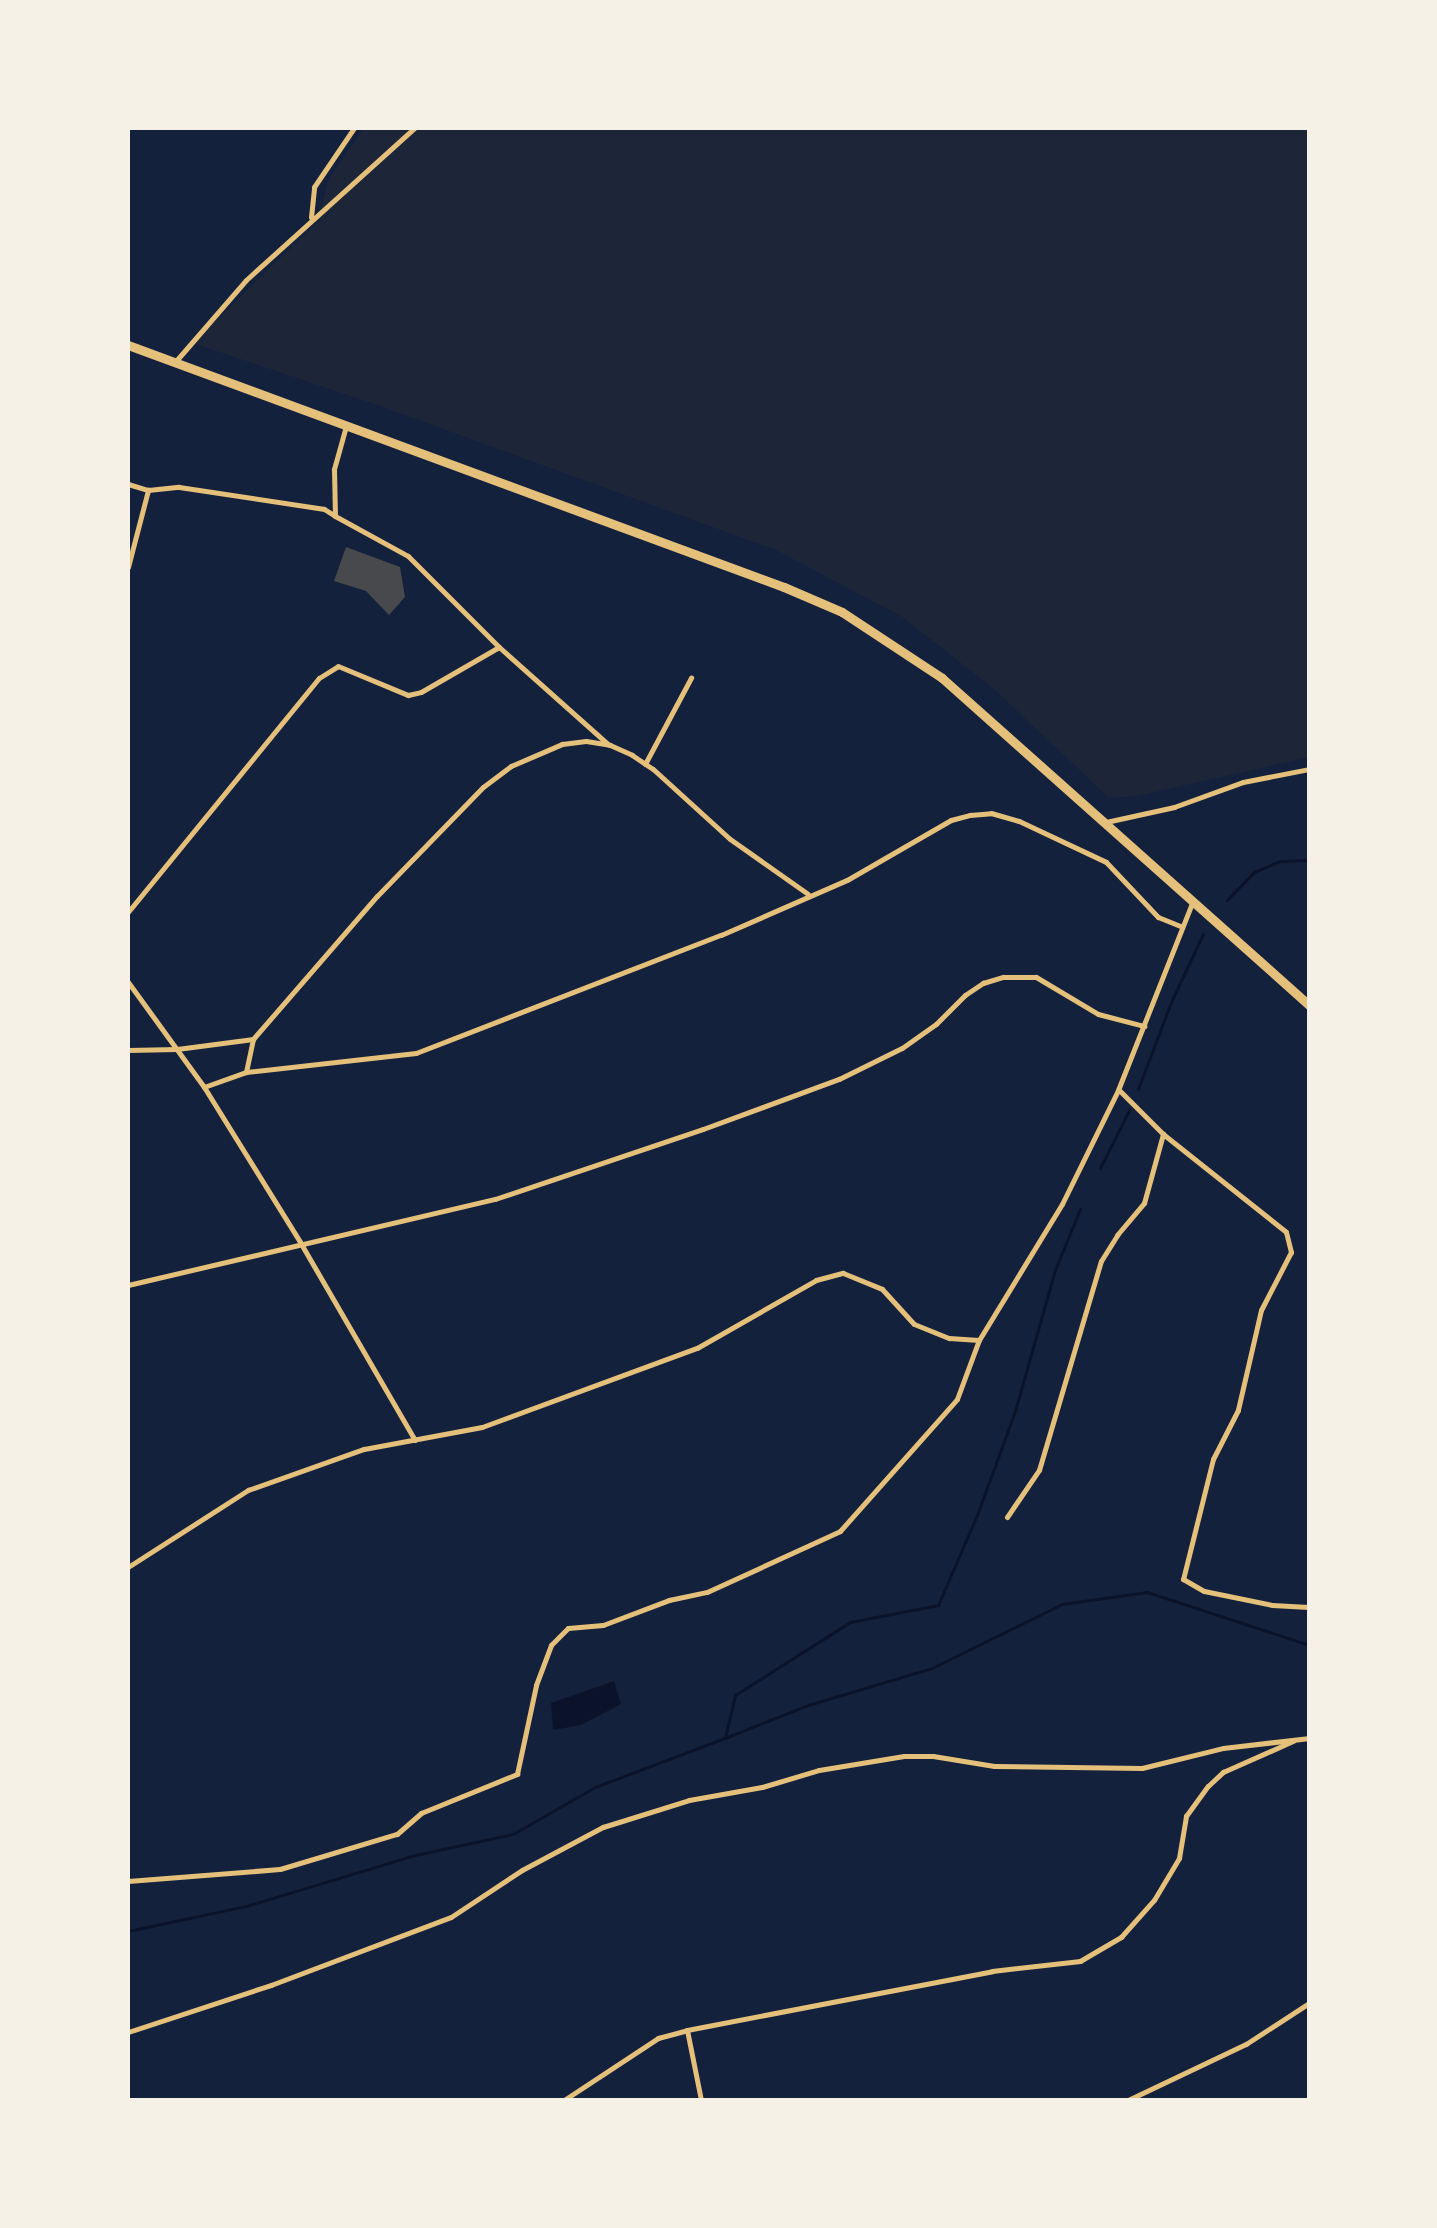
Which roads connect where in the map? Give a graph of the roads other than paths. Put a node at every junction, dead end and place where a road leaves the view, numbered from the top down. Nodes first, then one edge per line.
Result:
1 (354, 128) edge
2 (414, 128) edge
3 (311, 218) junction
4 (128, 345) edge
5 (175, 363) junction
6 (346, 426) junction
7 (128, 484) edge
8 (148, 490) junction
9 (335, 516) junction
10 (128, 567) edge
11 (499, 647) junction
12 (691, 678) dead end
13 (610, 745) junction
14 (645, 764) junction
15 (1309, 769) edge
16 (1105, 822) junction
17 (808, 895) junction
18 (1192, 903) junction
19 (128, 912) edge
20 (1180, 926) junction
21 (128, 982) edge
22 (1309, 1005) edge
23 (1144, 1026) junction
24 (253, 1039) junction
25 (177, 1049) junction
26 (128, 1050) edge
27 (246, 1072) junction
28 (204, 1087) junction
29 (1118, 1090) junction
30 (1163, 1134) junction
31 (300, 1242) junction
32 (128, 1285) edge
33 (979, 1340) junction
34 (415, 1440) junction
35 (1007, 1517) dead end
36 (128, 1567) edge
37 (1309, 1607) edge
38 (1309, 1738) edge
39 (1298, 1739) junction
40 (128, 1881) edge
41 (1309, 2003) edge
42 (687, 2030) junction
43 (128, 2032) edge
44 (564, 2100) edge
45 (701, 2100) edge
46 (1128, 2100) edge

1 - 3 street
2 - 3 street
3 - 5 street
4 - 5 highway
5 - 6 highway
6 - 9 street
6 - 16 highway
7 - 8 street
8 - 9 street
8 - 10 street
9 - 11 street
11 - 13 street
11 - 19 street
12 - 14 street
13 - 14 street
13 - 24 street
14 - 17 street
15 - 16 street
16 - 18 highway
17 - 20 street
17 - 27 street
18 - 20 street
18 - 22 highway
20 - 23 street
21 - 25 street
23 - 29 street
23 - 31 street
24 - 25 street
24 - 27 street
25 - 26 street
25 - 28 street
27 - 28 street
28 - 31 street
29 - 30 street
29 - 33 street
30 - 35 street
30 - 37 street
31 - 32 street
31 - 34 street
33 - 34 street
33 - 40 street
34 - 36 street
38 - 39 street
39 - 42 street
39 - 43 street
41 - 46 street
42 - 44 street
42 - 45 street

